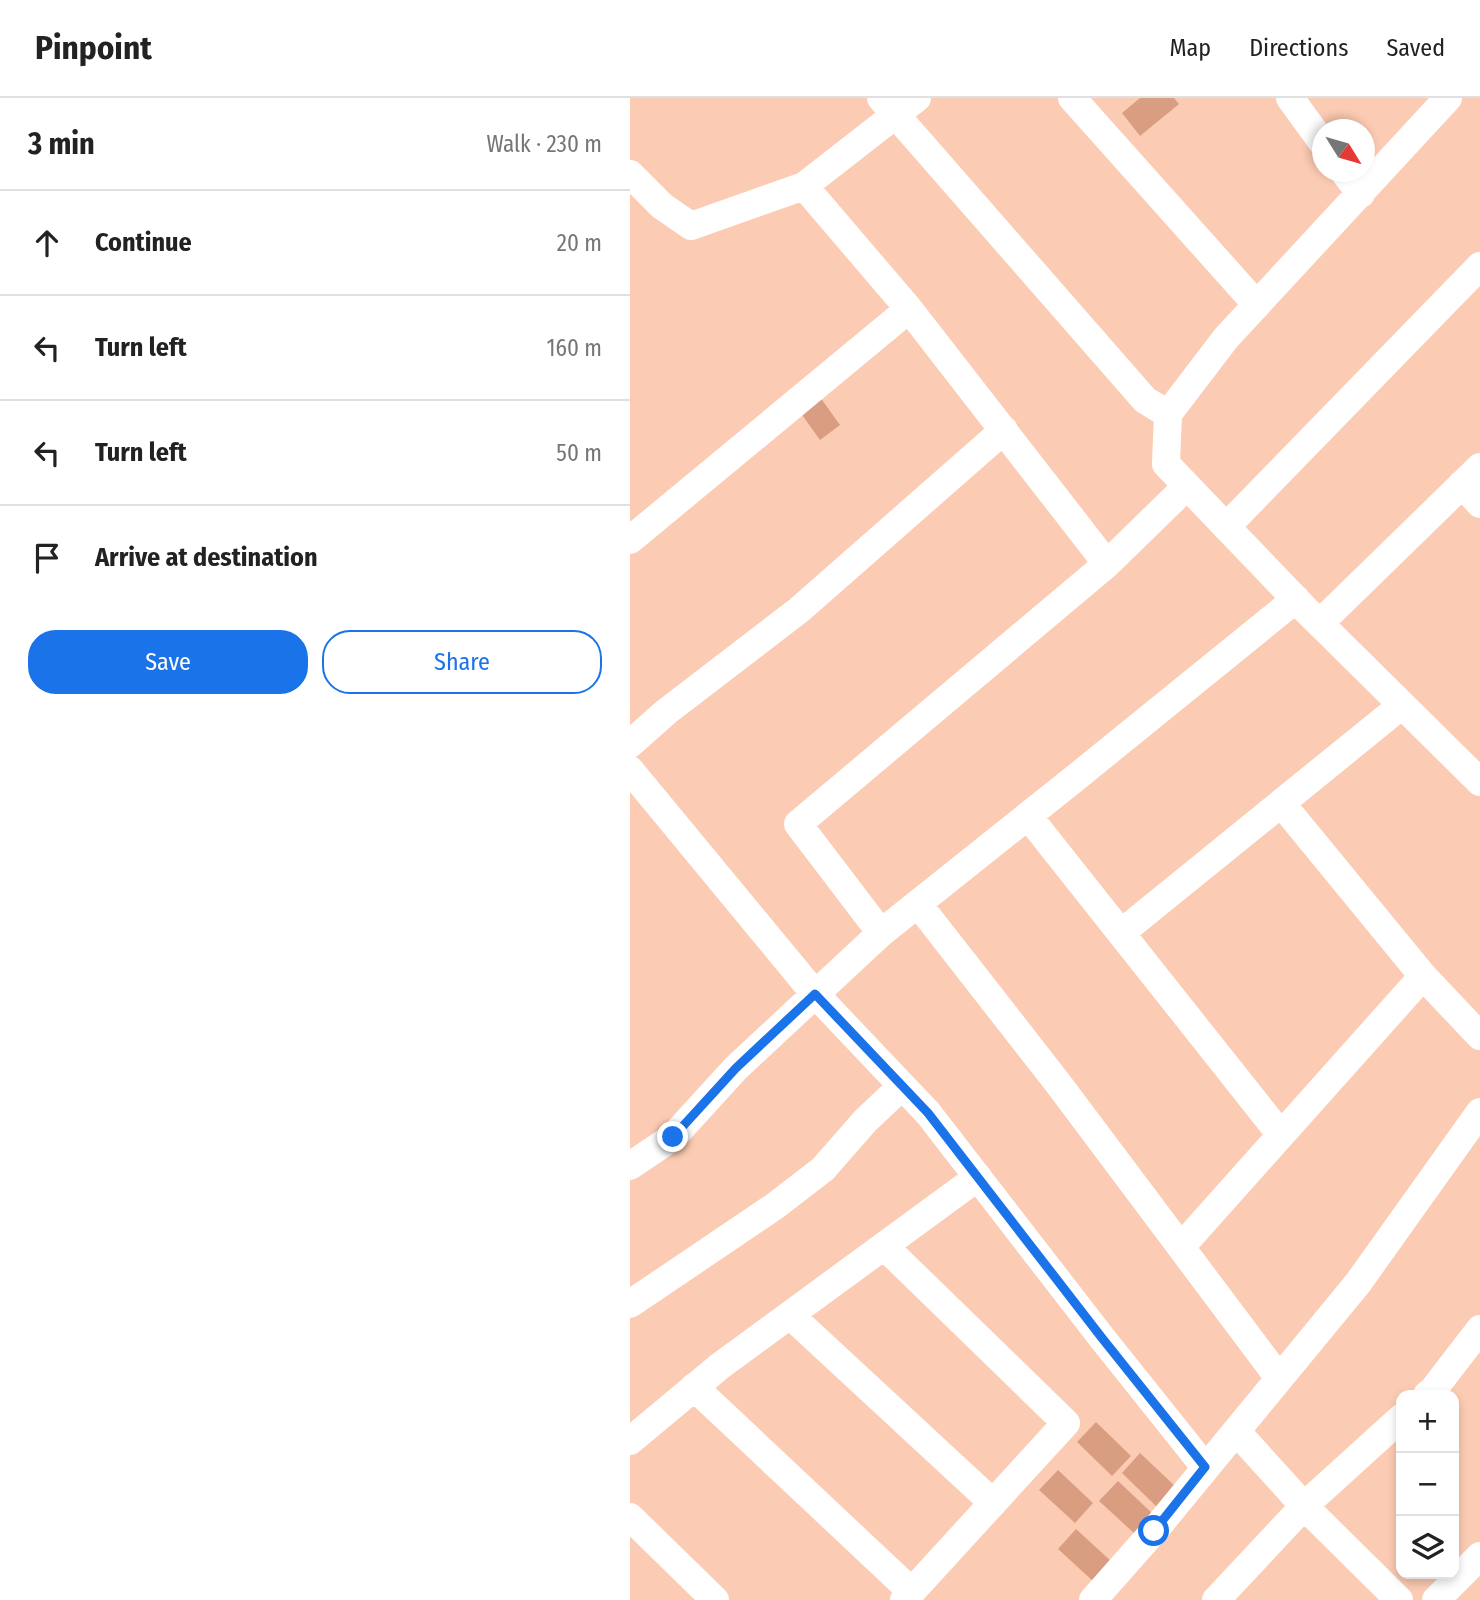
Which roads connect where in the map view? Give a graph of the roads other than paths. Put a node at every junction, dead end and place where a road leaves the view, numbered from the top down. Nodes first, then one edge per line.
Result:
1 (917, 98) edge
2 (1072, 98) edge
3 (1290, 98) edge
4 (1448, 98) edge
5 (888, 107) edge
6 (1312, 128) edge
7 (630, 174) edge
8 (1353, 183) edge
9 (804, 186) junction
10 (1480, 267) edge
11 (1258, 305) junction
12 (909, 309) junction
13 (1168, 414) junction
14 (1004, 430) junction
15 (1474, 485) edge
16 (1187, 486) junction
17 (1226, 527) junction
18 (630, 540) edge
19 (1107, 564) junction
20 (1296, 599) junction
21 (1320, 623) junction
22 (1402, 705) junction
23 (630, 744) edge
24 (630, 770) edge
25 (1480, 782) edge
26 (1281, 803) junction
27 (1028, 816) junction
28 (918, 904) junction
29 (881, 933) junction
30 (1121, 933) junction
31 (1423, 976) junction
32 (815, 994) junction
33 (1480, 1036) edge
34 (902, 1086) junction
35 (1480, 1112) edge
36 (1281, 1135) junction
37 (630, 1166) edge
38 (978, 1177) junction
39 (884, 1246) junction
40 (1181, 1247) junction
41 (630, 1304) edge
42 (790, 1315) junction
43 (1480, 1329) edge
44 (1279, 1378) junction
45 (694, 1387) junction
46 (1433, 1390) edge
47 (1396, 1423) edge
48 (1236, 1431) junction
49 (630, 1441) edge
50 (1205, 1467) junction
51 (993, 1503) junction
52 (1304, 1506) junction
53 (630, 1517) edge
54 (1480, 1556) edge
55 (908, 1596) edge
56 (715, 1600) edge
57 (1093, 1600) edge
58 (1216, 1600) edge
59 (1399, 1600) edge
60 (1436, 1600) edge

1 - 5 street
2 - 11 street
3 - 6 street
4 - 8 street
5 - 9 street
5 - 13 street
7 - 9 street
8 - 11 street
9 - 12 street
10 - 17 street
11 - 13 street
12 - 14 street
12 - 18 street
13 - 16 street
14 - 19 street
14 - 23 street
15 - 21 street
16 - 17 street
16 - 19 street
17 - 20 street
19 - 29 street
20 - 21 street
20 - 27 street
21 - 22 street
22 - 25 street
22 - 26 street
24 - 32 street
26 - 30 street
26 - 31 street
27 - 28 street
27 - 30 street
28 - 29 street
28 - 40 street
29 - 32 street
30 - 36 street
31 - 33 street
31 - 36 street
32 - 34 street
32 - 37 street
34 - 38 street
34 - 41 street
35 - 44 street
36 - 40 street
38 - 39 street
38 - 50 street
39 - 42 street
39 - 51 street
40 - 44 street
42 - 45 street
42 - 51 street
43 - 46 street
44 - 48 street
45 - 49 street
45 - 55 street
47 - 52 street
48 - 50 street
48 - 52 street
50 - 57 street
51 - 55 street
52 - 58 street
52 - 59 street
53 - 56 street
54 - 60 street

